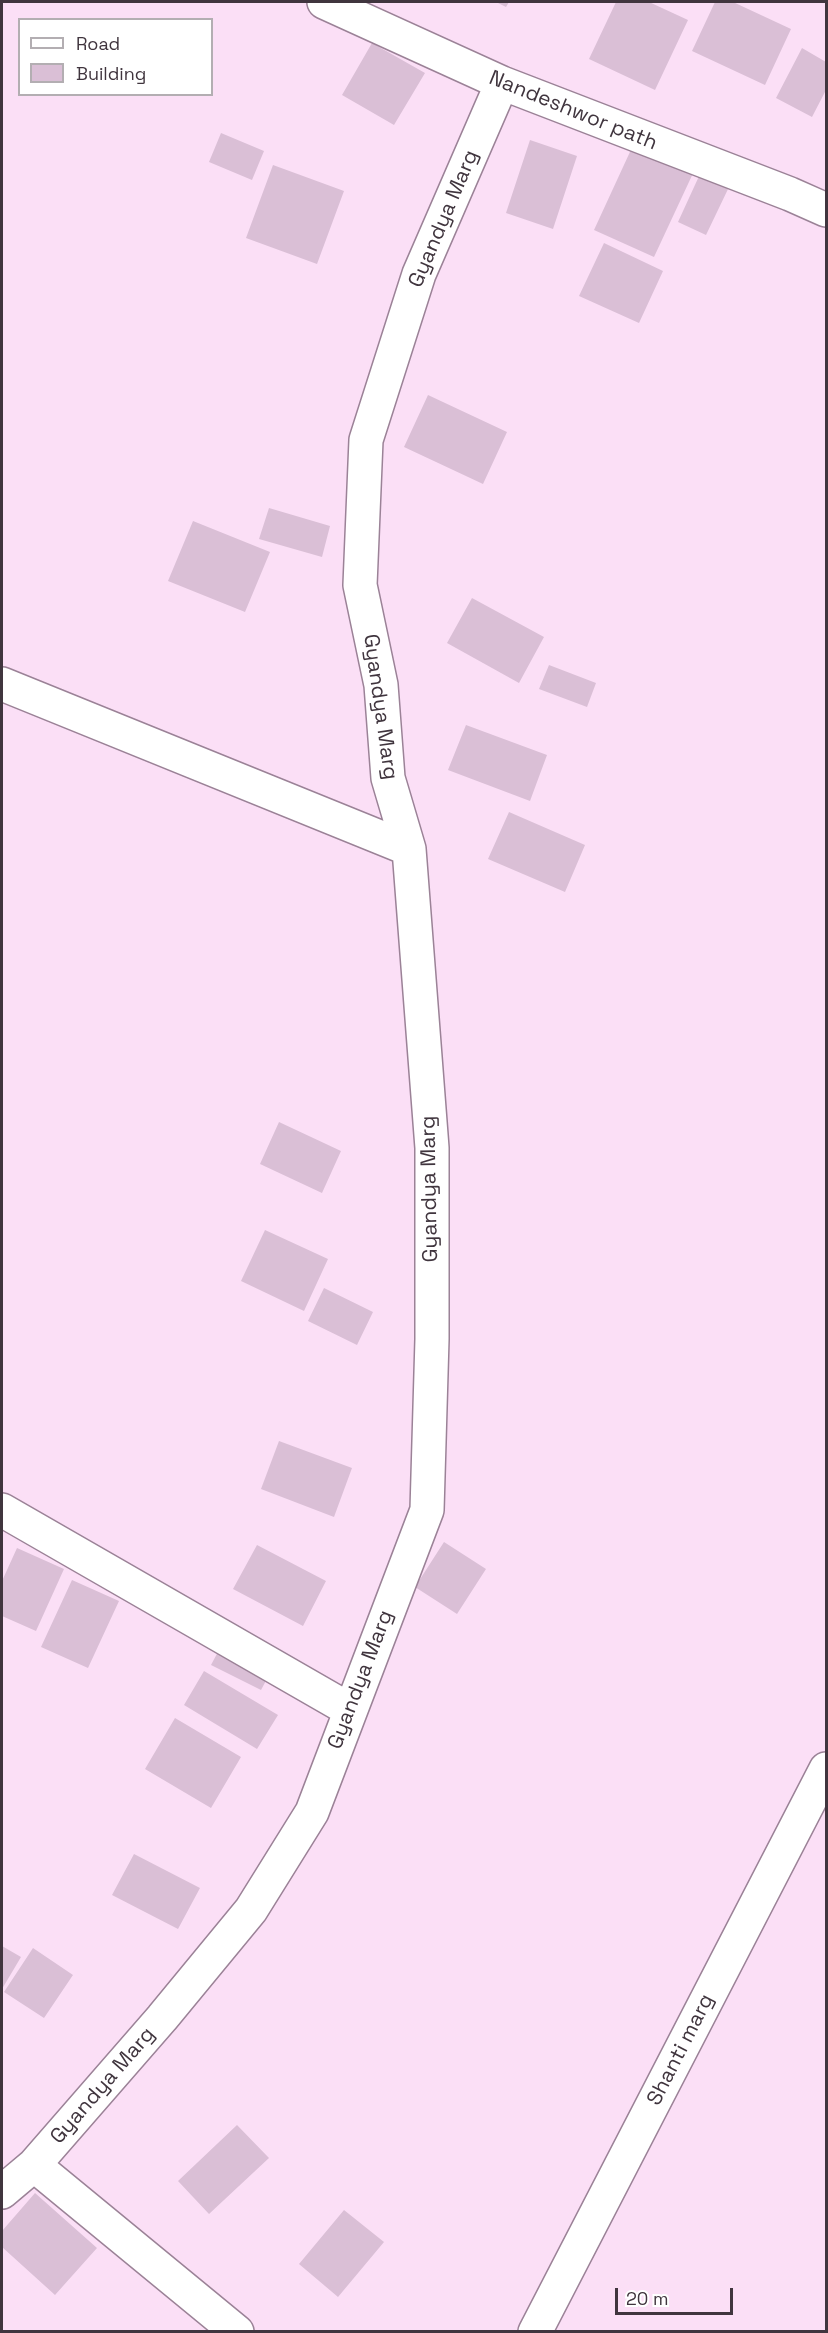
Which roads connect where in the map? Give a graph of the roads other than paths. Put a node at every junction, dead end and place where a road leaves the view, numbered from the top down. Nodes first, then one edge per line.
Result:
1 (324, 2) edge
2 (502, 83) junction
3 (826, 210) edge
4 (2, 684) edge
5 (409, 849) junction
6 (2, 1510) edge
7 (350, 1710) junction
8 (826, 1769) edge
9 (34, 2165) junction
10 (2, 2192) edge
11 (237, 2331) edge
12 (535, 2331) edge

1 - 2 street, Nandeshwor path
2 - 3 street, Nandeshwor path
2 - 5 street, Gyandya Marg
4 - 5 street
5 - 7 street, Gyandya Marg
6 - 7 street
7 - 9 street, Gyandya Marg
8 - 12 street, Shanti marg
9 - 10 street, Gyandya Marg
9 - 11 street

